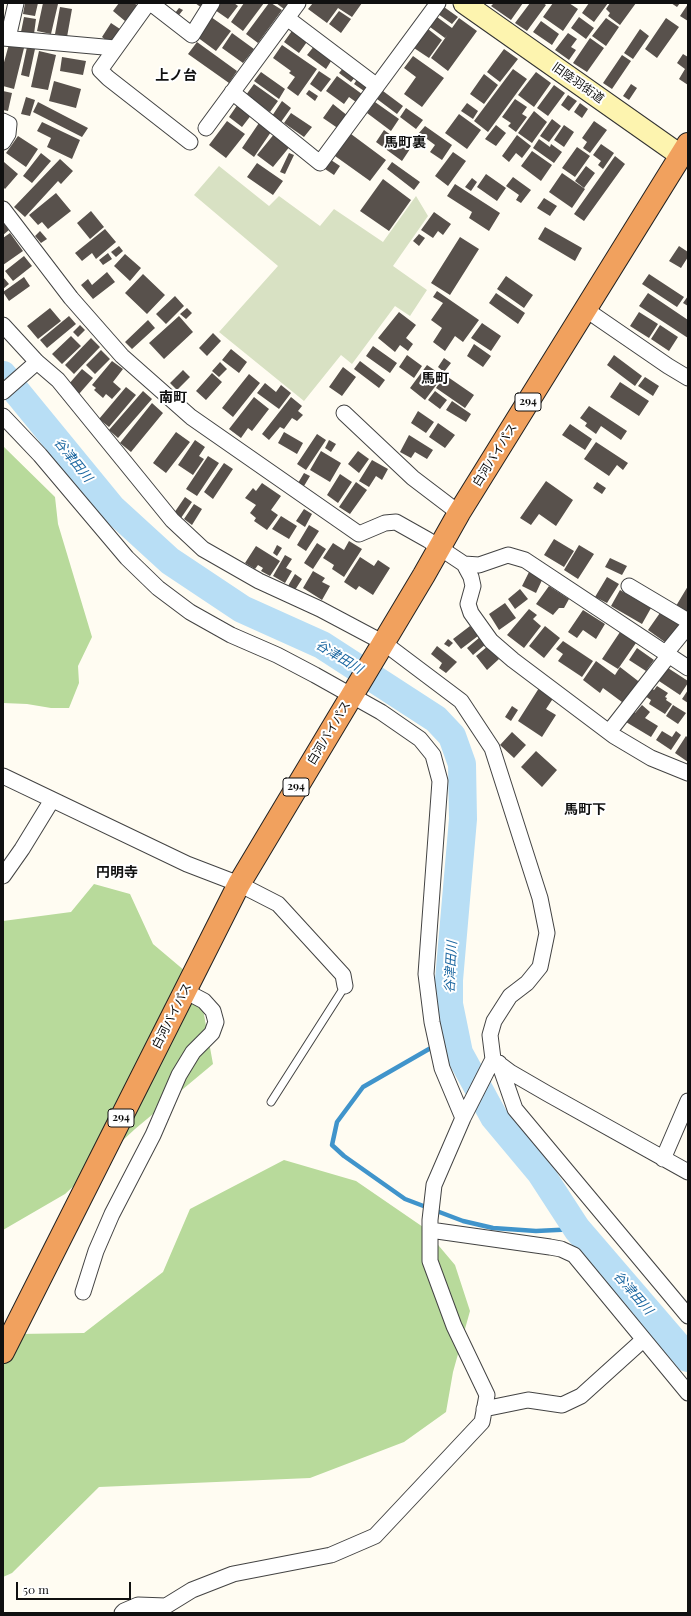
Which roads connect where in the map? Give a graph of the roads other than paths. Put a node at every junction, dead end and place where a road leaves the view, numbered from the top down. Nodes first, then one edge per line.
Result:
1 (16, 3) edge
2 (212, 3) edge
3 (298, 3) edge
4 (438, 3) edge
5 (464, 3) edge
6 (287, 18) junction
7 (6, 38) edge
8 (115, 48) junction
9 (377, 86) junction
10 (232, 92) junction
11 (3, 121) edge
12 (206, 128) dead end
13 (3, 142) edge
14 (190, 142) dead end
15 (684, 150) edge
16 (3, 209) edge
17 (585, 309) junction
18 (3, 325) edge
19 (37, 362) junction
20 (688, 378) edge
21 (3, 392) edge
22 (344, 413) dead end
23 (3, 416) edge
24 (460, 513) junction
25 (440, 548) junction
26 (464, 564) junction
27 (629, 586) dead end
28 (688, 621) edge
29 (688, 626) edge
30 (381, 646) junction
31 (668, 654) junction
32 (688, 668) edge
33 (353, 693) junction
34 (609, 732) junction
35 (688, 773) edge
36 (3, 776) edge
37 (52, 800) junction
38 (3, 876) edge
39 (239, 884) junction
40 (345, 986) joint
41 (185, 991) junction
42 (496, 1061) junction
43 (688, 1100) edge
44 (271, 1102) dead end
45 (463, 1118) junction
46 (663, 1159) junction
47 (688, 1172) edge
48 (430, 1225) junction
49 (83, 1292) dead end
50 (688, 1316) edge
51 (643, 1340) junction
52 (3, 1352) edge
53 (688, 1393) edge
54 (484, 1409) junction
55 (167, 1609) edge
56 (122, 1613) edge

1 - 7 street
2 - 8 street
3 - 6 street
4 - 9 street
5 - 15 street, 旧陸羽街道
6 - 9 street
6 - 10 street
7 - 8 street
8 - 14 street
9 - 10 street
10 - 12 street
11 - 13 street
15 - 17 highway, 白河バイパス / 294
16 - 25 street
17 - 20 street
17 - 24 highway, 白河バイパス / 294
18 - 19 street
19 - 21 street
19 - 30 street
22 - 24 street
23 - 33 street
24 - 25 highway, 白河バイパス / 294
25 - 26 street
25 - 30 highway, 白河バイパス / 294
26 - 31 street
26 - 34 street
27 - 28 street
29 - 31 street
30 - 33 highway, 白河バイパス / 294
30 - 42 street
31 - 32 street
31 - 34 street
33 - 39 highway, 白河バイパス / 294
33 - 45 street
34 - 35 street
36 - 37 street
37 - 38 street
37 - 39 street
39 - 40 street
39 - 41 highway, 白河バイパス / 294
40 - 44 lane
41 - 49 street
41 - 52 highway, 白河バイパス / 294
42 - 45 street
42 - 46 street
42 - 50 street
43 - 46 street
45 - 48 street
46 - 47 street
48 - 51 street
48 - 54 street
51 - 53 street
51 - 54 street
54 - 55 street
55 - 56 street

